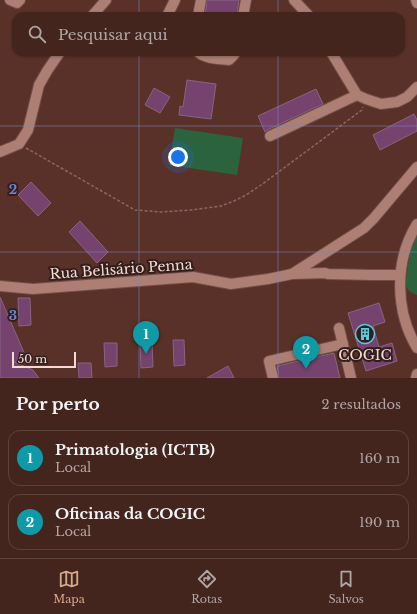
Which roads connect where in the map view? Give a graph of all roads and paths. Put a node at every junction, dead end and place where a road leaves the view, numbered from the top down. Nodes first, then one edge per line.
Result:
1 (10, 0) edge
2 (20, 0) edge
3 (175, 0) edge
4 (201, 0) edge
5 (246, 0) edge
6 (294, 0) edge
7 (103, 4) edge
8 (96, 12) edge
9 (169, 12) edge
10 (199, 12) edge
11 (243, 12) edge
12 (305, 12) edge
13 (57, 56) edge
14 (206, 56) edge
15 (232, 56) edge
16 (334, 56) edge
17 (417, 87) edge
18 (362, 97) junction
19 (270, 136) dead end
20 (19, 144) junction
21 (0, 152) edge
22 (417, 167) edge
23 (417, 224) edge
24 (321, 255) junction
25 (325, 273) junction
26 (292, 274) junction
27 (400, 275) junction
28 (0, 286) edge
29 (339, 328) dead end
30 (343, 344) junction
31 (417, 348) edge
32 (417, 374) edge
33 (273, 378) edge
34 (351, 378) edge
35 (416, 378) edge

1 - 2 street
3 - 9 street
4 - 10 street
5 - 11 street
6 - 12 street
7 - 8 street
13 - 20 street
14 - 15 street
16 - 18 street
17 - 18 street
18 - 19 street
18 - 20 path
20 - 21 street
22 - 24 street, Rua Belisário Penna
23 - 27 street
24 - 25 street
24 - 26 street, Rua Belisário Penna
25 - 26 street
25 - 27 street
26 - 28 street, Rua Belisário Penna
27 - 31 street
29 - 30 street
30 - 33 street
30 - 34 street
32 - 35 street

